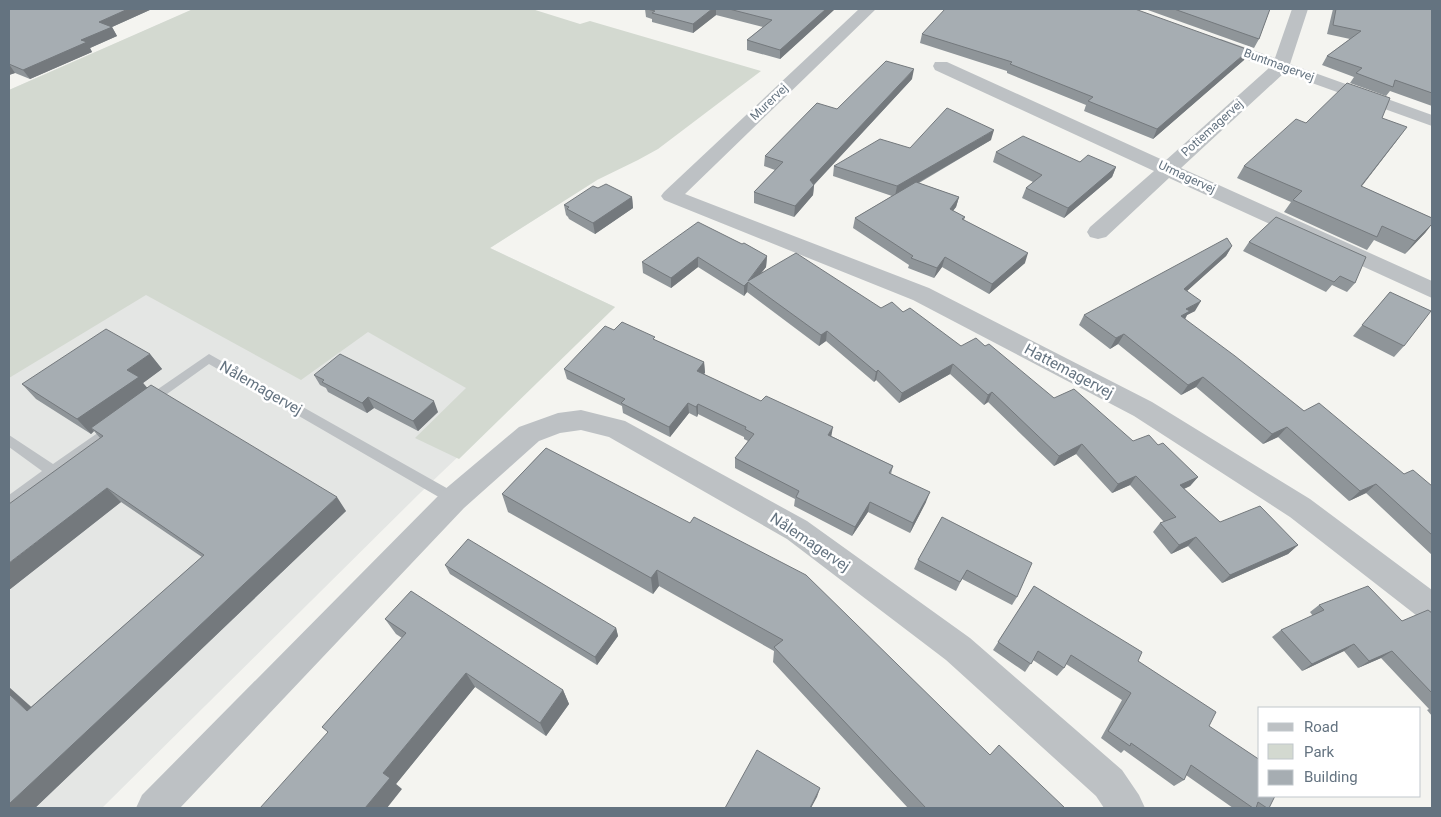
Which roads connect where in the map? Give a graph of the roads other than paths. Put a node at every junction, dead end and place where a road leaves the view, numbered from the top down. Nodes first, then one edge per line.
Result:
1 (868, 9) edge
2 (1300, 9) edge
3 (1199, 36) edge
4 (941, 66) dead end
5 (1281, 66) junction
6 (1432, 121) edge
7 (1167, 168) junction
8 (671, 196) joint
9 (1098, 232) dead end
10 (1432, 290) edge
11 (140, 408) edge
12 (124, 419) edge
13 (9, 440) edge
14 (53, 471) junction
15 (454, 499) junction
16 (9, 502) edge
17 (1432, 609) edge
18 (155, 808) edge
19 (1126, 808) edge

1 - 8 street, Murervej
2 - 5 street, Pottemagervej
3 - 5 street, Buntmagervej
4 - 7 street, Urmagervej
5 - 6 street, Buntmagervej
5 - 7 street, Pottemagervej
7 - 9 street, Pottemagervej
7 - 10 street, Urmagervej
8 - 17 street, Hattemagervej
11 - 15 lane, Nålemagervej
12 - 14 lane
13 - 14 lane
14 - 16 lane
15 - 18 street, Nålemagervej
15 - 19 street, Nålemagervej

